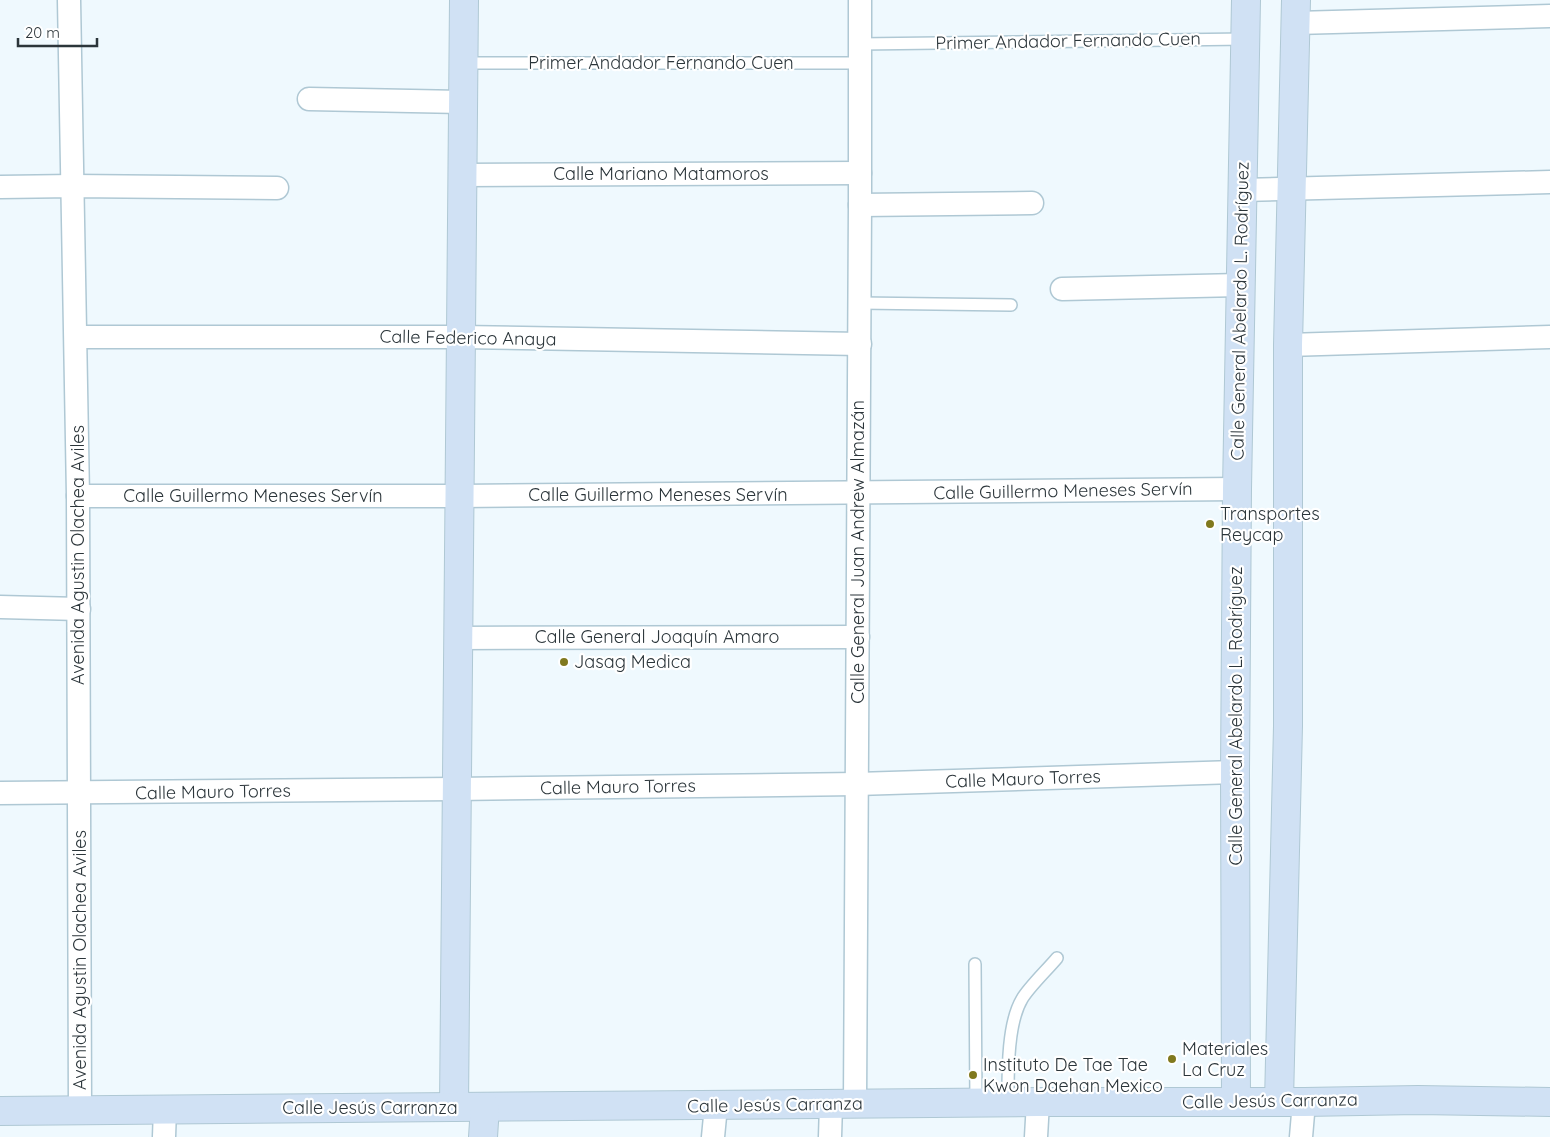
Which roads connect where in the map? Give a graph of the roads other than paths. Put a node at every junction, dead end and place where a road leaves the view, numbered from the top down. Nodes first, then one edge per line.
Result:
1 (69, 0) edge
2 (464, 0) edge
3 (860, 0) edge
4 (1246, 0) edge
5 (1296, 12) edge
6 (1550, 16) edge
7 (1246, 39) junction
8 (860, 54) junction
9 (462, 62) junction
10 (309, 99) dead end
11 (462, 102) junction
12 (860, 173) junction
13 (462, 175) junction
14 (1550, 182) edge
15 (73, 186) junction
16 (0, 187) edge
17 (277, 188) dead end
18 (1242, 190) junction
19 (1292, 190) junction
20 (1032, 203) dead end
21 (860, 205) junction
22 (1240, 285) junction
23 (1062, 288) dead end
24 (860, 303) junction
25 (1010, 305) dead end
26 (76, 337) junction
27 (461, 337) junction
28 (1550, 338) edge
29 (860, 344) junction
30 (1288, 345) junction
31 (1237, 489) junction
32 (859, 494) junction
33 (78, 496) junction
34 (459, 496) junction
35 (0, 607) edge
36 (79, 609) junction
37 (858, 637) junction
38 (457, 638) junction
39 (1235, 772) junction
40 (857, 784) junction
41 (455, 789) junction
42 (0, 793) edge
43 (79, 793) junction
44 (1057, 958) dead end
45 (975, 964) dead end
46 (1008, 1102) junction
47 (1038, 1102) junction
48 (1236, 1102) junction
49 (1291, 1102) junction
50 (1550, 1102) edge
51 (976, 1103) junction
52 (843, 1104) junction
53 (716, 1106) junction
54 (454, 1107) junction
55 (485, 1107) junction
56 (165, 1109) junction
57 (80, 1110) junction
58 (0, 1111) edge
59 (164, 1137) edge
60 (483, 1137) edge
61 (713, 1137) edge
62 (830, 1137) edge
63 (1036, 1137) edge
64 (1301, 1137) edge

1 - 15 street, Avenida Agustin Olachea Aviles
2 - 9 main road
3 - 8 street, Calle General Juan Andrew Almazán
4 - 7 main road, Calle General Abelardo L. Rodríguez
5 - 6 street
5 - 19 main road
7 - 8 lane, Primer Andador Fernando Cuen
7 - 18 main road, Calle General Abelardo L. Rodríguez
8 - 9 lane, Primer Andador Fernando Cuen
8 - 12 street, Calle General Juan Andrew Almazán
9 - 11 main road
10 - 11 street
11 - 13 main road
12 - 13 street, Calle Mariano Matamoros
12 - 21 street, Calle General Juan Andrew Almazán
13 - 27 main road
14 - 19 street
15 - 16 street
15 - 17 street
15 - 26 street, Avenida Agustin Olachea Aviles
18 - 19 street
18 - 22 main road, Calle General Abelardo L. Rodríguez
19 - 30 main road
20 - 21 street
21 - 24 street, Calle General Juan Andrew Almazán
22 - 23 street
22 - 31 main road, Calle General Abelardo L. Rodríguez
24 - 25 lane
24 - 29 street, Calle General Juan Andrew Almazán
26 - 27 street, Calle Federico Anaya
26 - 33 street, Avenida Agustin Olachea Aviles
27 - 29 street, Calle Federico Anaya
27 - 34 main road
28 - 30 street
29 - 32 street, Calle General Juan Andrew Almazán
30 - 49 main road
31 - 32 street, Calle Guillermo Meneses Servín
31 - 39 main road, Calle General Abelardo L. Rodríguez
32 - 34 street, Calle Guillermo Meneses Servín
32 - 37 street, Calle General Juan Andrew Almazán
33 - 34 street, Calle Guillermo Meneses Servín
33 - 36 street, Avenida Agustin Olachea Aviles
34 - 38 main road
35 - 36 street
36 - 43 street, Avenida Agustin Olachea Aviles
37 - 38 street, Calle General Joaquín Amaro
37 - 40 street, Calle General Juan Andrew Almazán
38 - 41 main road
39 - 40 street, Calle Mauro Torres
39 - 48 main road, Calle General Abelardo L. Rodríguez
40 - 41 street, Calle Mauro Torres
40 - 52 street, Calle General Juan Andrew Almazán
41 - 43 street, Calle Mauro Torres
41 - 54 main road
42 - 43 street, Calle Mauro Torres
43 - 57 street, Avenida Agustin Olachea Aviles
44 - 46 lane
45 - 51 lane
46 - 47 main road, Calle Jesús Carranza
46 - 51 main road, Calle Jesús Carranza
47 - 48 main road, Calle Jesús Carranza
47 - 63 street
48 - 49 main road, Calle Jesús Carranza
49 - 50 main road, Calle Jesús Carranza
49 - 64 street
51 - 52 main road, Calle Jesús Carranza
52 - 53 main road, Calle Jesús Carranza
52 - 62 street, Calle General Juan Andrew Almazán
53 - 55 main road, Calle Jesús Carranza
53 - 61 street
54 - 55 main road, Calle Jesús Carranza
54 - 56 main road, Calle Jesús Carranza
55 - 60 main road
56 - 57 main road, Calle Jesús Carranza
56 - 59 street
57 - 58 main road, Calle Jesús Carranza

